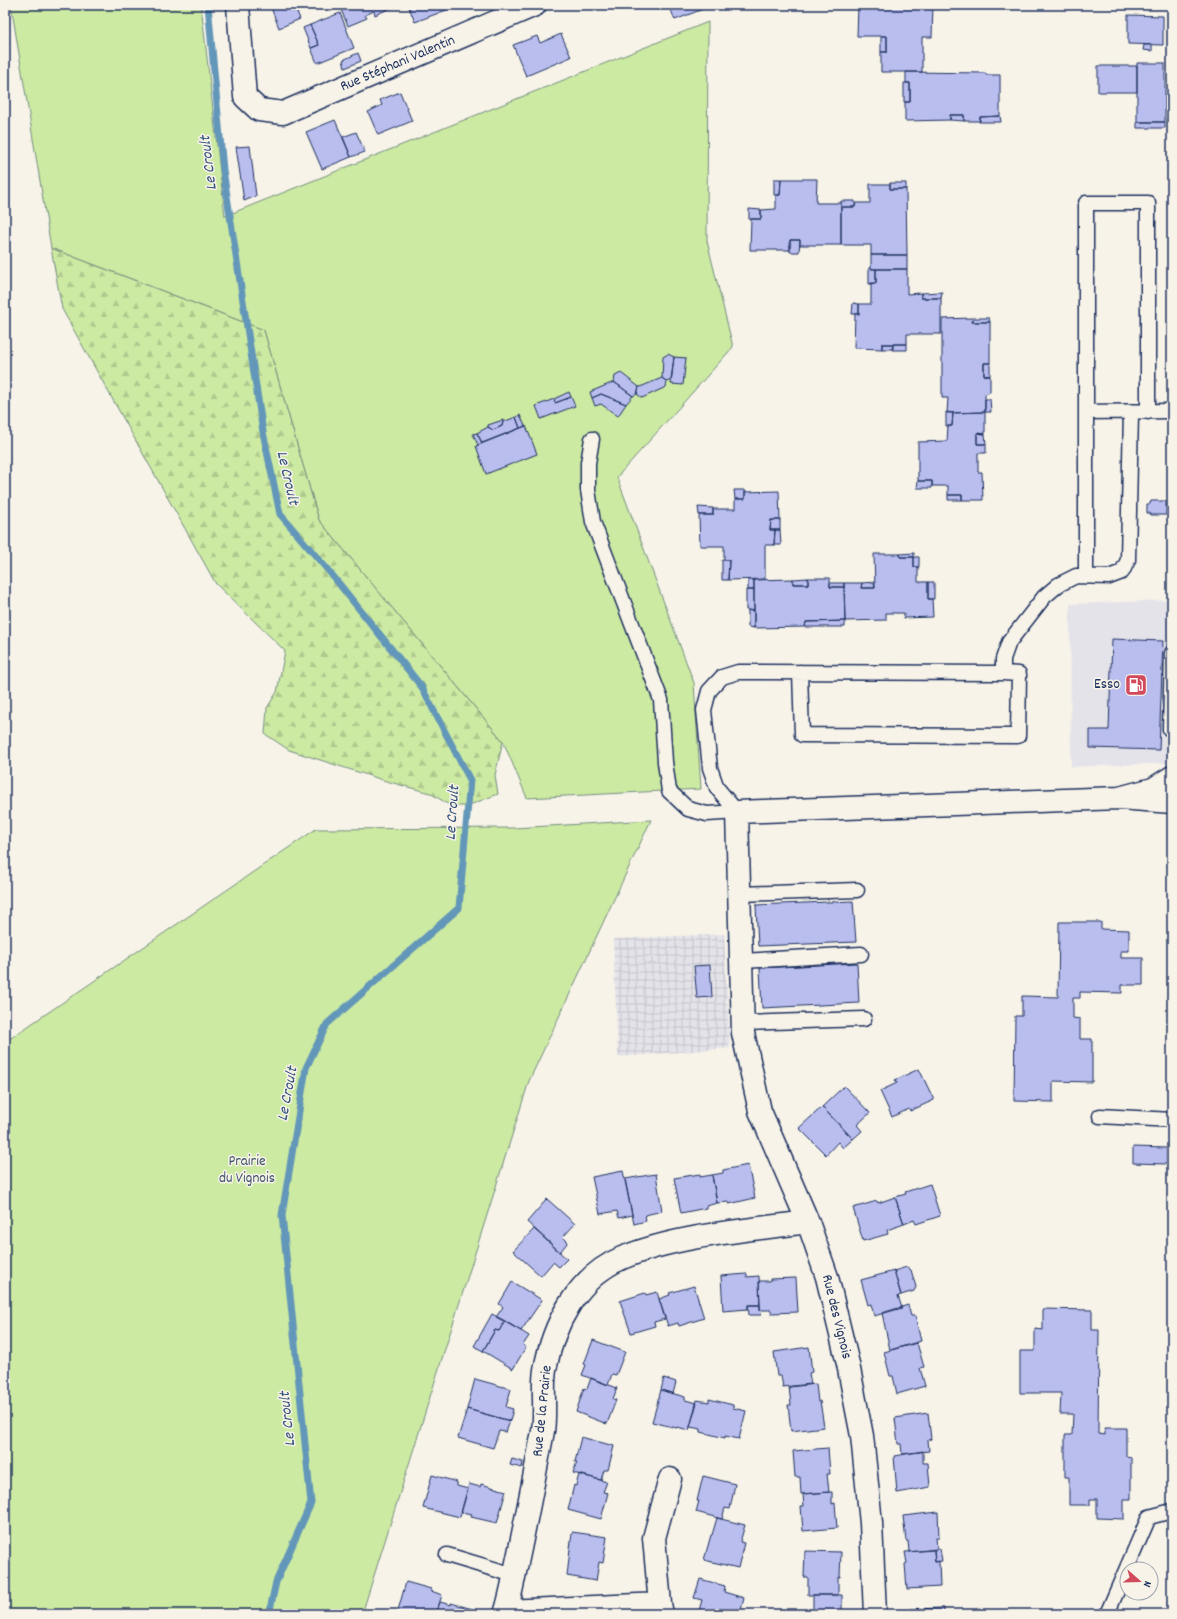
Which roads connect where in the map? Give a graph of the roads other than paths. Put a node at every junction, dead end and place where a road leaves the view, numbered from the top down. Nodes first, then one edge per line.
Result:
1 (238, 5) edge
2 (535, 5) edge
3 (1172, 411) edge
4 (1086, 412) junction
5 (1131, 412) junction
6 (1148, 412) junction
7 (592, 439) dead end
8 (1086, 576) junction
9 (1172, 653) edge
10 (800, 672) junction
11 (1003, 673) junction
12 (1172, 730) edge
13 (1172, 777) edge
14 (1119, 798) junction
15 (1172, 802) edge
16 (737, 812) junction
17 (857, 890) dead end
18 (740, 894) junction
19 (861, 954) dead end
20 (742, 960) junction
21 (864, 1019) dead end
22 (743, 1028) junction
23 (1100, 1116) dead end
24 (1172, 1120) edge
25 (808, 1222) junction
26 (670, 1480) dead end
27 (1172, 1511) edge
28 (447, 1555) dead end
29 (514, 1575) junction
30 (661, 1609) edge
31 (506, 1613) edge
32 (875, 1614) edge
33 (1107, 1614) edge

1 - 2 street, Rue Stéphani Valentin
3 - 6 lane
4 - 5 lane
4 - 6 lane
4 - 8 lane
5 - 6 lane
5 - 8 lane
7 - 16 lane
8 - 11 lane
9 - 12 lane
10 - 11 lane
10 - 11 lane
10 - 16 lane
13 - 14 street
14 - 15 street
14 - 16 street
16 - 18 street, Rue des Vignois
17 - 18 lane
18 - 20 street, Rue des Vignois
19 - 20 lane
20 - 22 street, Rue des Vignois
21 - 22 lane
22 - 25 street, Rue des Vignois
23 - 24 lane
25 - 29 street, Rue de la Prairie
25 - 32 street, Rue des Vignois
26 - 30 street, Rue de la Prairie
27 - 33 lane
28 - 29 lane
29 - 31 street, Rue de la Prairie
30 - 31 street, Rue de la Prairie

